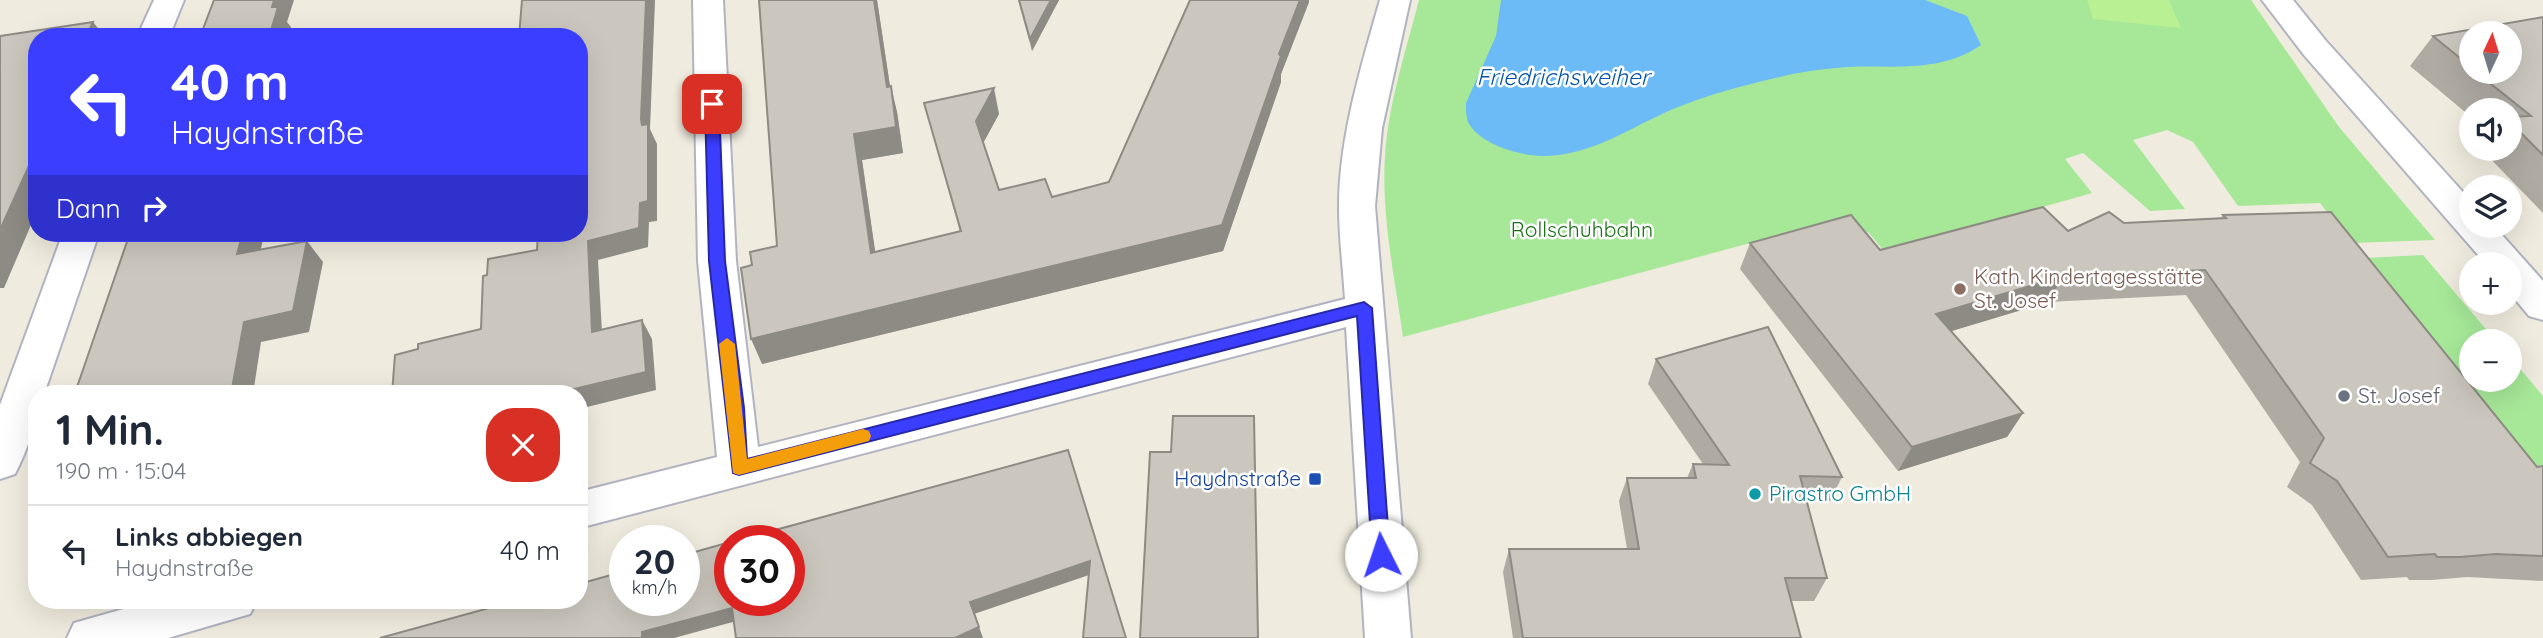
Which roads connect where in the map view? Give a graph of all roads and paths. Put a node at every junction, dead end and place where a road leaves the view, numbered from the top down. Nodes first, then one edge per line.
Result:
1 (169, 0) edge
2 (708, 0) edge
3 (1395, 0) edge
4 (2277, 0) edge
5 (157, 28) edge
6 (2459, 210) edge
7 (2483, 238) edge
8 (77, 242) edge
9 (2496, 252) edge
10 (2522, 282) edge
11 (2543, 306) edge
12 (1364, 308) junction
13 (0, 462) edge
14 (739, 468) junction
15 (588, 508) edge
16 (200, 609) edge
17 (90, 638) edge
18 (1388, 638) edge

1 - 5 street
2 - 14 street
3 - 12 street
4 - 6 street
7 - 9 street
8 - 13 street
10 - 11 street
12 - 14 street
12 - 18 street
14 - 15 street
16 - 17 street

